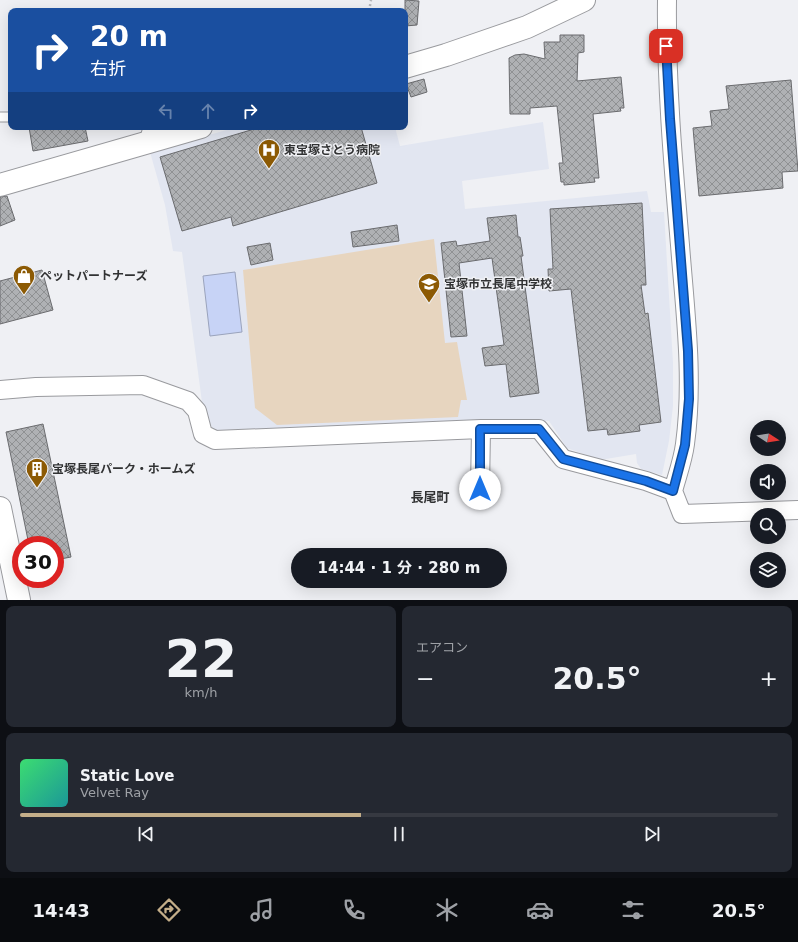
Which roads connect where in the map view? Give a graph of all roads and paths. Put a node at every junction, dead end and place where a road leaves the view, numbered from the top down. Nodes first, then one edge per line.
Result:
1 (584, 0) edge
2 (667, 0) edge
3 (408, 66) edge
4 (180, 130) edge
5 (146, 135) edge
6 (0, 185) edge
7 (0, 390) edge
8 (480, 429) junction
9 (480, 489) dead end
10 (673, 491) junction
11 (0, 508) edge
12 (798, 510) edge
13 (19, 600) edge

1 - 3 street
2 - 10 street
4 - 5 street
5 - 6 street
7 - 8 street
8 - 9 street
8 - 10 street
10 - 12 street
11 - 13 street

